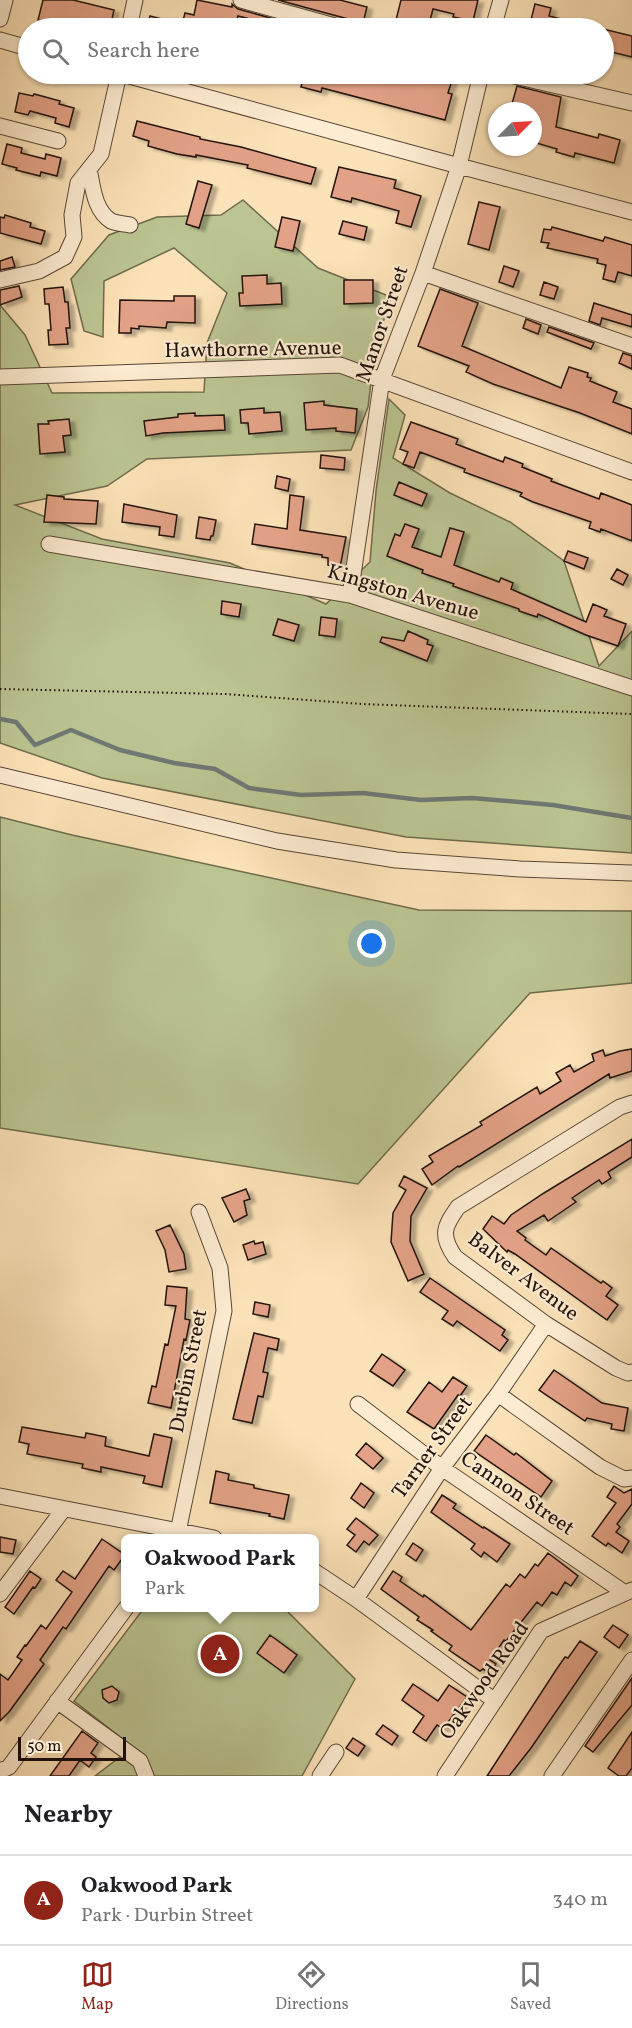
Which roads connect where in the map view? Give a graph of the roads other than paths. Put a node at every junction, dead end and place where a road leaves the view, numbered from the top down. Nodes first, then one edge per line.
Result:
1 (5, 0) edge
2 (135, 0) edge
3 (241, 0) edge
4 (501, 0) edge
5 (131, 18) edge
6 (306, 18) edge
7 (496, 18) edge
8 (0, 19) edge
9 (0, 40) edge
10 (18, 45) edge
11 (118, 84) edge
12 (158, 84) edge
13 (479, 84) edge
14 (549, 84) edge
15 (632, 103) edge
16 (0, 126) edge
17 (58, 141) dead end
18 (459, 166) junction
19 (89, 169) junction
20 (632, 212) edge
21 (130, 225) dead end
22 (423, 273) junction
23 (0, 280) edge
24 (632, 346) edge
25 (0, 377) edge
26 (382, 379) junction
27 (632, 472) edge
28 (50, 544) dead end
29 (350, 595) junction
30 (632, 688) edge
31 (0, 775) edge
32 (632, 873) edge
33 (632, 1103) edge
34 (199, 1212) dead end
35 (546, 1324) junction
36 (632, 1372) edge
37 (498, 1394) junction
38 (358, 1404) dead end
39 (442, 1468) junction
40 (632, 1478) edge
41 (0, 1496) edge
42 (63, 1510) junction
43 (171, 1534) edge
44 (176, 1534) edge
45 (319, 1574) edge
46 (629, 1591) edge
47 (0, 1594) edge
48 (356, 1599) junction
49 (123, 1612) edge
50 (632, 1659) edge
51 (57, 1701) junction
52 (495, 1701) junction
53 (336, 1752) dead end
54 (0, 1771) edge
55 (146, 1776) edge
56 (320, 1776) edge
57 (445, 1776) edge
58 (552, 1776) edge

1 - 8 street
2 - 5 street
3 - 6 street
4 - 7 street
9 - 10 street
11 - 19 street
12 - 18 street
13 - 18 street, Manor Street
14 - 15 street
16 - 17 street
18 - 20 street
18 - 22 street, Manor Street
19 - 21 street
19 - 23 street
22 - 24 street
22 - 26 street, Manor Street
25 - 26 street, Hawthorne Avenue
26 - 27 street, Hawthorne Avenue
26 - 29 street, Manor Street
28 - 29 street, Kingston Avenue
29 - 30 street, Kingston Avenue
31 - 32 street
33 - 35 street, Balver Avenue
34 - 44 street, Durbin Street
35 - 36 street, Balver Avenue
35 - 37 street, Tarner Street
37 - 39 street, Tarner Street
37 - 40 street
38 - 39 street, Cannon Street
39 - 46 street, Cannon Street
39 - 48 street, Tarner Street
41 - 42 street
42 - 43 street
42 - 47 street
45 - 48 street
46 - 52 street, Oakwood Road
48 - 52 street
49 - 51 street
50 - 58 street
51 - 54 street
51 - 55 street
52 - 57 street, Oakwood Road
53 - 56 street

